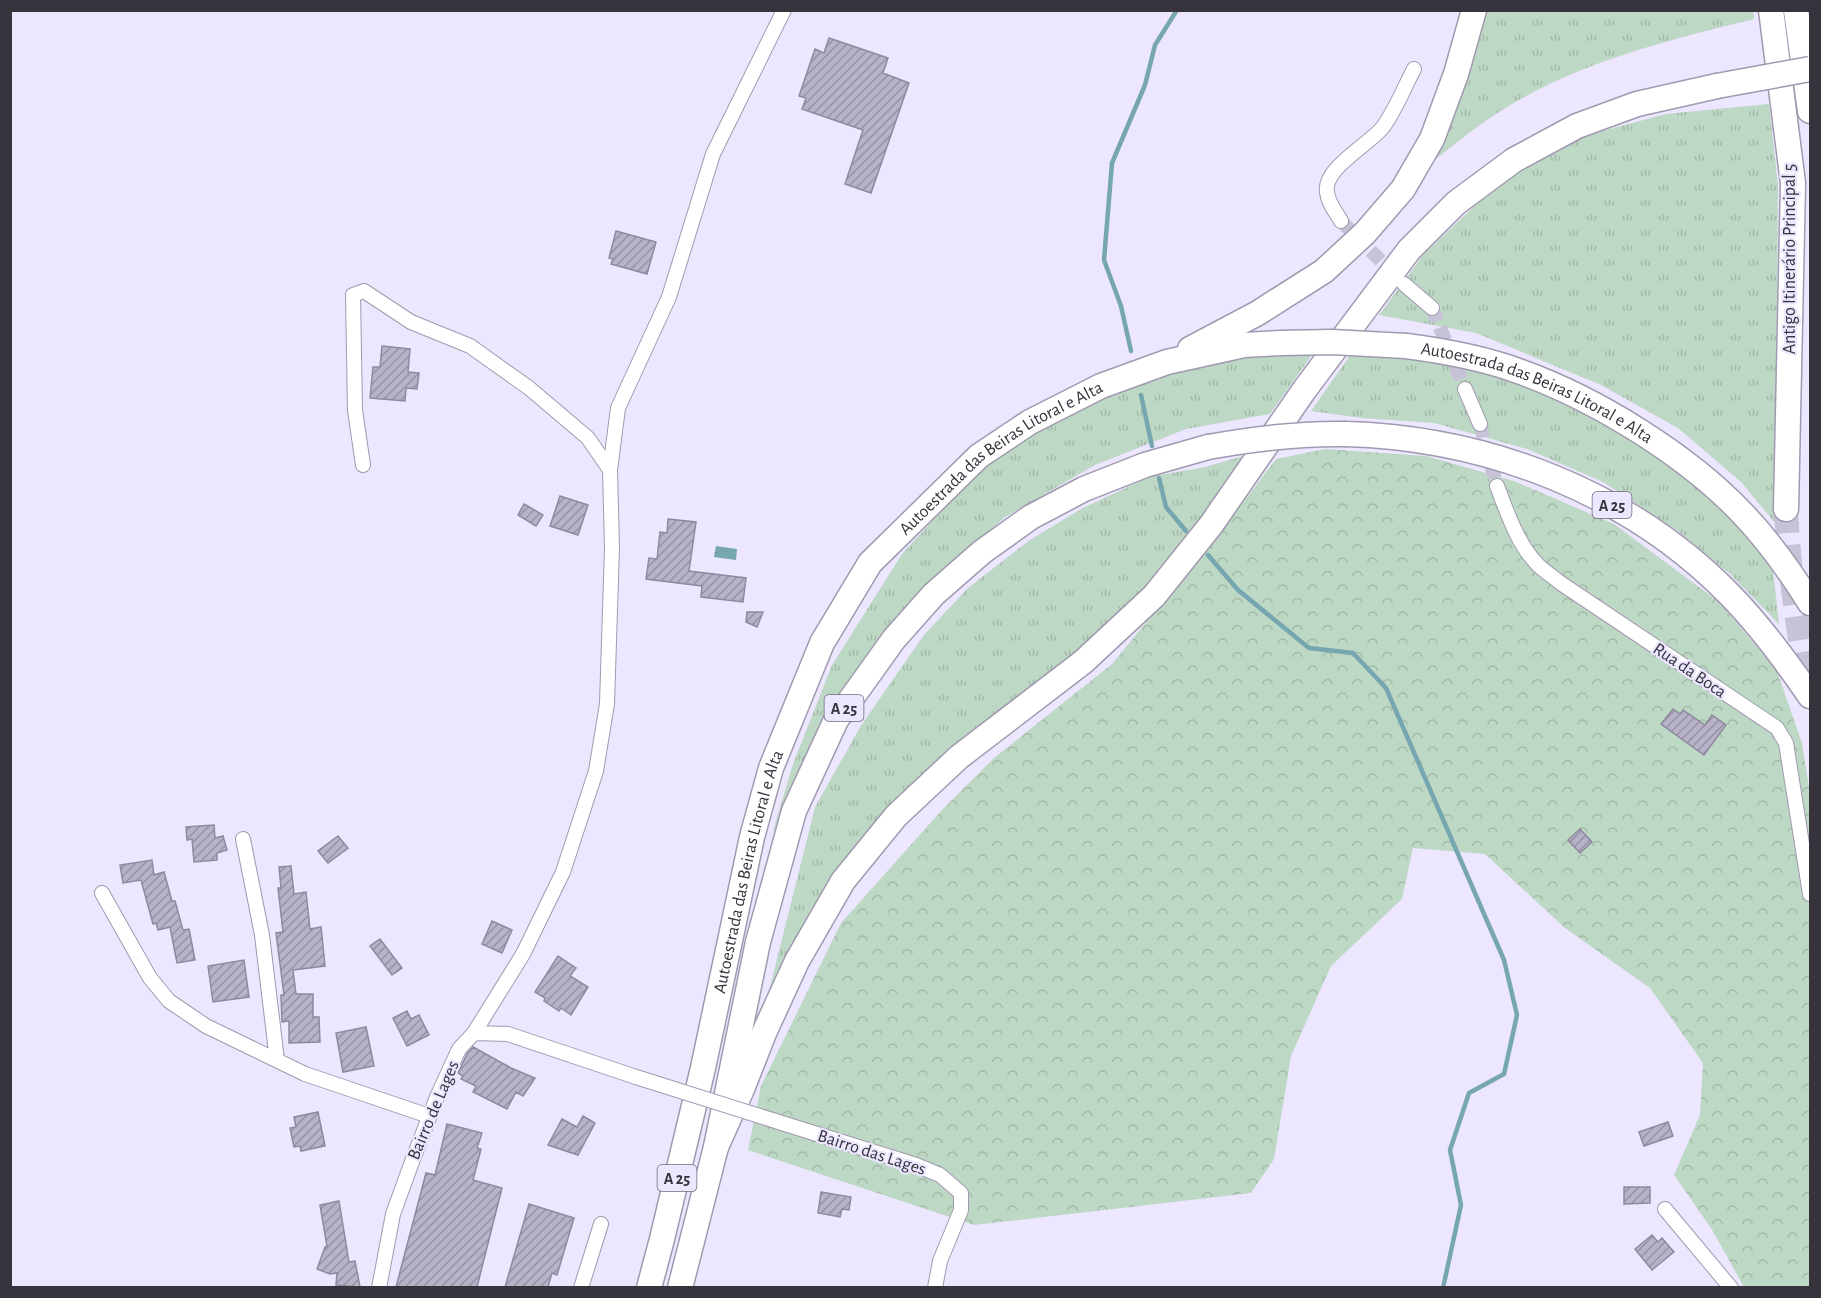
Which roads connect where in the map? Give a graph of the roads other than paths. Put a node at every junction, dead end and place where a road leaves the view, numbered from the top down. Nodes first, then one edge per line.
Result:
1 (784, 10) edge
2 (1474, 10) edge
3 (1771, 10) edge
4 (1796, 10) edge
5 (1414, 69) dead end
6 (1810, 69) edge
7 (1810, 111) edge
8 (1341, 221) tunnel mouth
9 (1404, 284) tunnel mouth
10 (1432, 308) tunnel mouth
11 (1167, 362) junction
12 (1465, 389) tunnel mouth
13 (1480, 424) tunnel mouth
14 (363, 465) dead end
15 (610, 470) junction
16 (1497, 486) tunnel mouth
17 (1786, 509) tunnel mouth
18 (1810, 603) edge
19 (1810, 696) edge
20 (243, 839) dead end
21 (102, 894) dead end
22 (1810, 894) edge
23 (474, 1033) junction
24 (277, 1060) junction
25 (429, 1116) junction
26 (716, 1147) junction
27 (1665, 1209) dead end
28 (600, 1224) dead end
29 (379, 1287) edge
30 (580, 1287) edge
31 (649, 1287) edge
32 (680, 1287) edge
33 (935, 1287) edge
34 (1731, 1287) edge

1 - 15 street, Bairro de Lages
2 - 11 highway
3 - 17 highway, Antigo Itinerário Principal 5
4 - 7 highway
5 - 8 street
6 - 26 highway, bridge
9 - 10 street
11 - 18 highway, Autoestrada das Beiras Litoral e Alta / A 25, bridge
11 - 31 highway, Autoestrada das Beiras Litoral e Alta / A 25
12 - 13 street
14 - 15 street
15 - 23 street, Bairro de Lages
16 - 22 street, Rua da Boca
19 - 26 highway, Autoestrada das Beiras Litoral e Alta / A 25, bridge
20 - 24 street
21 - 24 street
23 - 25 street, Bairro de Lages
23 - 33 street, Bairro das Lages, bridge
24 - 25 street
25 - 29 street, Bairro de Lages
26 - 32 highway, Autoestrada das Beiras Litoral e Alta / A 25
27 - 34 street
28 - 30 street

